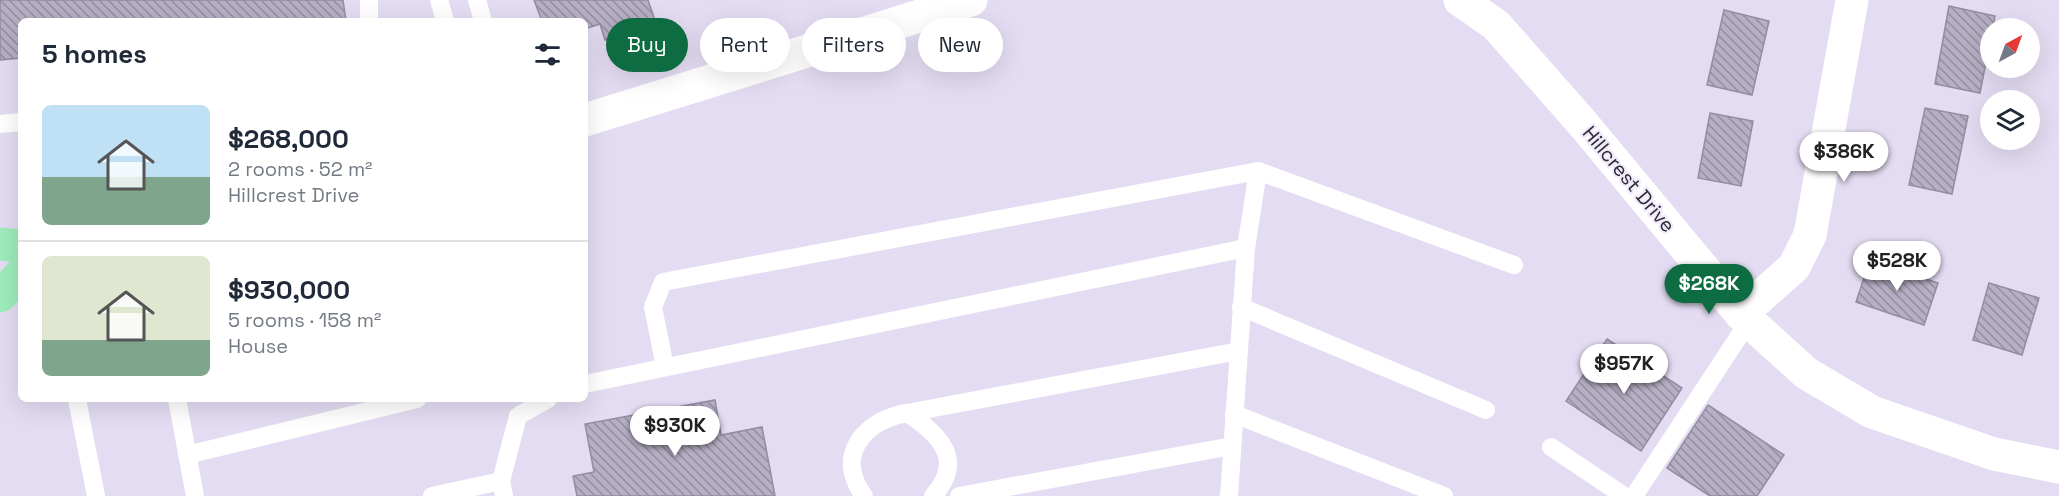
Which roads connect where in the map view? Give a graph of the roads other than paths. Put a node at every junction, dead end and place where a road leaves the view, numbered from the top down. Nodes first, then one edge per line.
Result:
1 (369, 0) edge
2 (439, 0) edge
3 (477, 0) edge
4 (971, 0) edge
5 (1460, 0) edge
6 (1852, 0) edge
7 (369, 18) edge
8 (444, 18) edge
9 (482, 18) edge
10 (588, 119) edge
11 (18, 122) edge
12 (0, 124) edge
13 (1258, 171) junction
14 (0, 244) edge
15 (18, 246) edge
16 (1246, 248) junction
17 (1514, 265) dead end
18 (18, 275) edge
19 (18, 277) edge
20 (0, 280) edge
21 (0, 296) edge
22 (1241, 307) junction
23 (1745, 317) junction
24 (1239, 351) junction
25 (665, 367) junction
26 (588, 383) edge
27 (78, 402) edge
28 (178, 402) edge
29 (405, 402) edge
30 (543, 402) edge
31 (1486, 411) dead end
32 (908, 413) junction
33 (1234, 414) junction
34 (1232, 446) junction
35 (1551, 447) dead end
36 (187, 455) junction
37 (2059, 467) edge
38 (502, 488) edge
39 (96, 496) edge
40 (195, 496) edge
41 (432, 496) edge
42 (864, 496) edge
43 (933, 496) edge
44 (959, 496) edge
45 (1229, 496) edge
46 (1444, 496) edge
47 (1624, 496) edge
48 (1634, 496) edge

1 - 7 lane
2 - 8 lane
3 - 9 lane
4 - 10 street
5 - 23 street, Hillcrest Drive
6 - 23 street
11 - 12 lane
13 - 16 lane
13 - 17 lane
13 - 25 lane
14 - 15 highway
16 - 22 lane
16 - 25 lane
18 - 20 street
19 - 21 highway
22 - 24 lane
22 - 31 lane
23 - 37 street, Hillcrest Drive
23 - 48 lane
24 - 32 lane
24 - 33 lane
25 - 26 lane
27 - 39 lane
28 - 36 lane
29 - 36 lane
30 - 38 lane
32 - 42 lane
32 - 43 lane
33 - 34 lane
33 - 46 lane
34 - 44 lane
34 - 45 lane
35 - 47 lane
36 - 40 lane
38 - 41 lane

